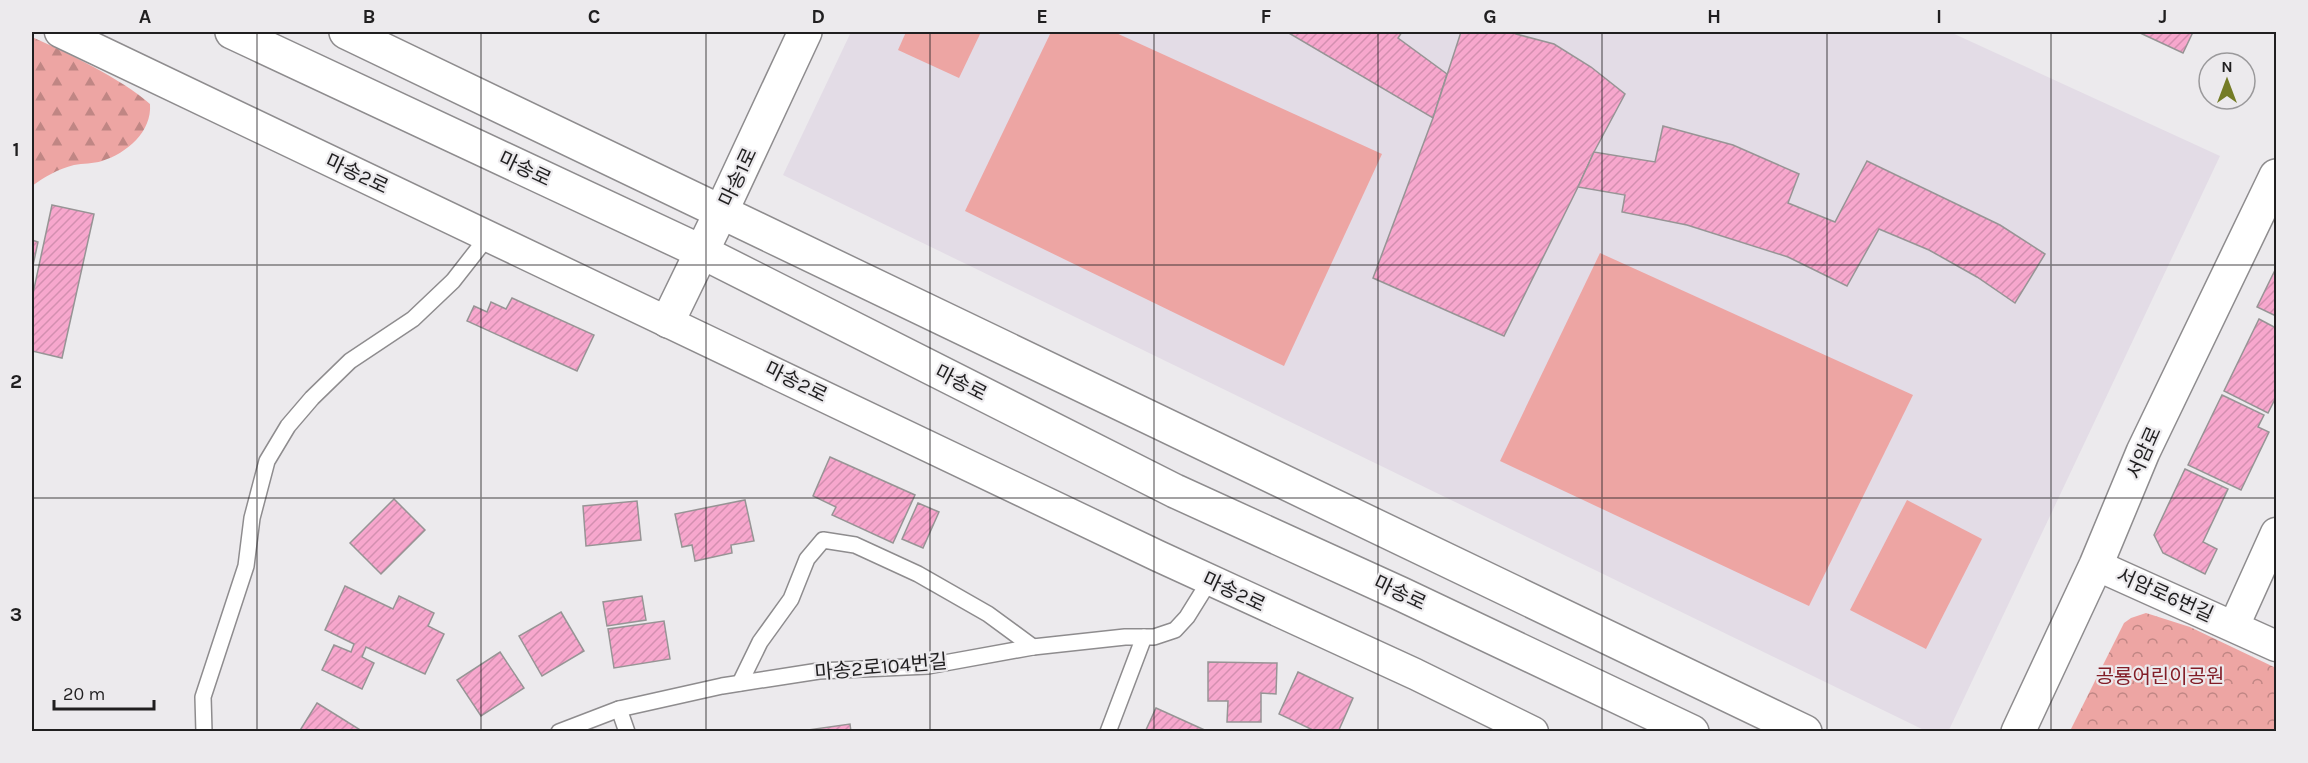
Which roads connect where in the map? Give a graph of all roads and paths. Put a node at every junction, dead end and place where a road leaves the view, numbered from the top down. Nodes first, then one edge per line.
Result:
1 (60, 32) edge
2 (232, 32) edge
3 (346, 32) edge
4 (805, 32) edge
5 (2277, 176) edge
6 (721, 212) junction
7 (489, 235) junction
8 (702, 252) junction
9 (668, 321) junction
10 (2277, 533) edge
11 (2096, 565) junction
12 (1209, 580) junction
13 (2235, 626) junction
14 (1144, 637) junction
15 (2277, 646) edge
16 (1033, 647) junction
17 (740, 683) junction
18 (619, 709) junction
19 (204, 732) edge
20 (559, 732) edge
21 (627, 732) edge
22 (1108, 732) edge
23 (1533, 732) edge
24 (1692, 732) edge
25 (1805, 732) edge
26 (2018, 732) edge

1 - 7 street, 마송2로
2 - 8 street, 마송로
3 - 6 street
4 - 6 street, 마송1로
5 - 11 street, 서암로
6 - 8 street, 마송1로
6 - 25 street
7 - 9 street, 마송2로
7 - 19 lane
8 - 9 street, 마송1로
8 - 24 street, 마송로
9 - 12 street, 마송2로
10 - 13 street, 서암로6번길
11 - 13 street, 서암로6번길
11 - 26 street, 서암로
12 - 14 lane, 마송2로104번길
12 - 23 street, 마송2로
13 - 15 street, 서암로6번길
14 - 16 lane, 마송2로104번길
14 - 22 lane
16 - 17 lane, 마송2로104번길
16 - 17 lane
17 - 18 lane, 마송2로104번길
18 - 20 lane, 마송2로104번길
18 - 21 lane

